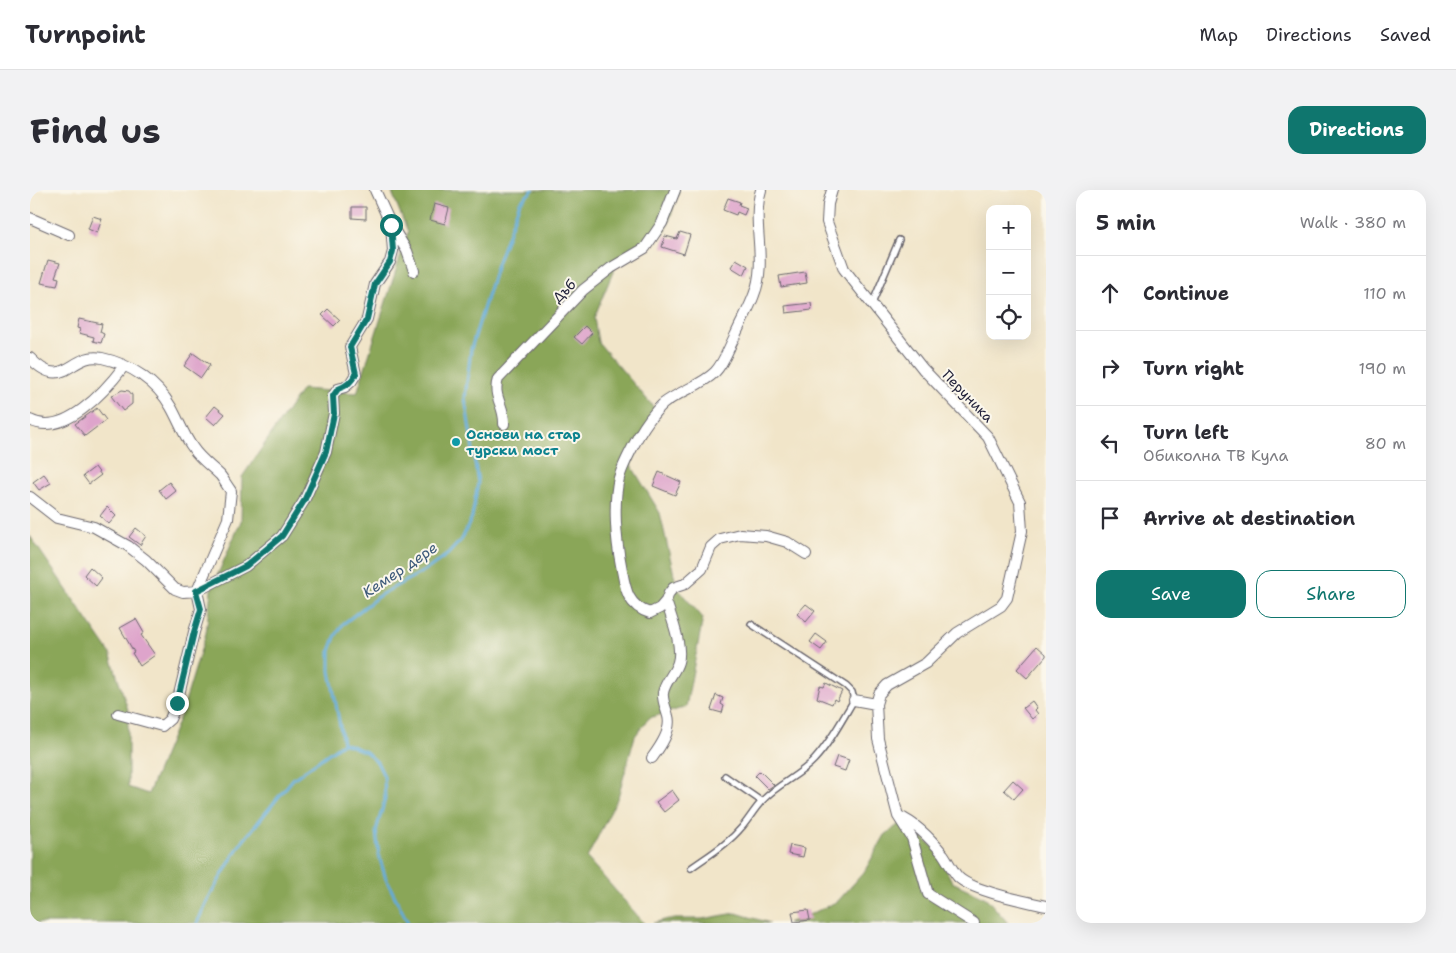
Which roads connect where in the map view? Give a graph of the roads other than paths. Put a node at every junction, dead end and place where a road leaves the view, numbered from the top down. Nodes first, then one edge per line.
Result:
1 (375, 190) edge
2 (675, 190) edge
3 (762, 190) edge
4 (832, 190) edge
5 (30, 218) edge
6 (391, 225) junction
7 (69, 235) dead end
8 (899, 240) dead end
9 (414, 272) dead end
10 (872, 304) junction
11 (30, 358) edge
12 (124, 366) junction
13 (30, 420) edge
14 (504, 424) dead end
15 (30, 497) edge
16 (806, 554) dead end
17 (196, 591) junction
18 (666, 601) junction
19 (751, 624) dead end
20 (854, 700) junction
21 (876, 704) junction
22 (118, 714) dead end
23 (652, 758) dead end
24 (725, 776) dead end
25 (761, 801) junction
26 (898, 816) junction
27 (691, 868) dead end
28 (1046, 906) edge
29 (974, 923) edge

1 - 6 street
2 - 14 street, Дъб
3 - 18 street
4 - 10 street, Перуника
5 - 7 street
6 - 9 street
6 - 17 street
8 - 10 lane
10 - 21 street, Перуника
11 - 12 street
12 - 13 street
12 - 17 street
15 - 17 street
16 - 18 street
17 - 22 street
18 - 23 street
19 - 20 lane
20 - 21 street
20 - 25 lane
21 - 26 street
24 - 25 lane
25 - 27 lane
26 - 28 street
26 - 29 street

